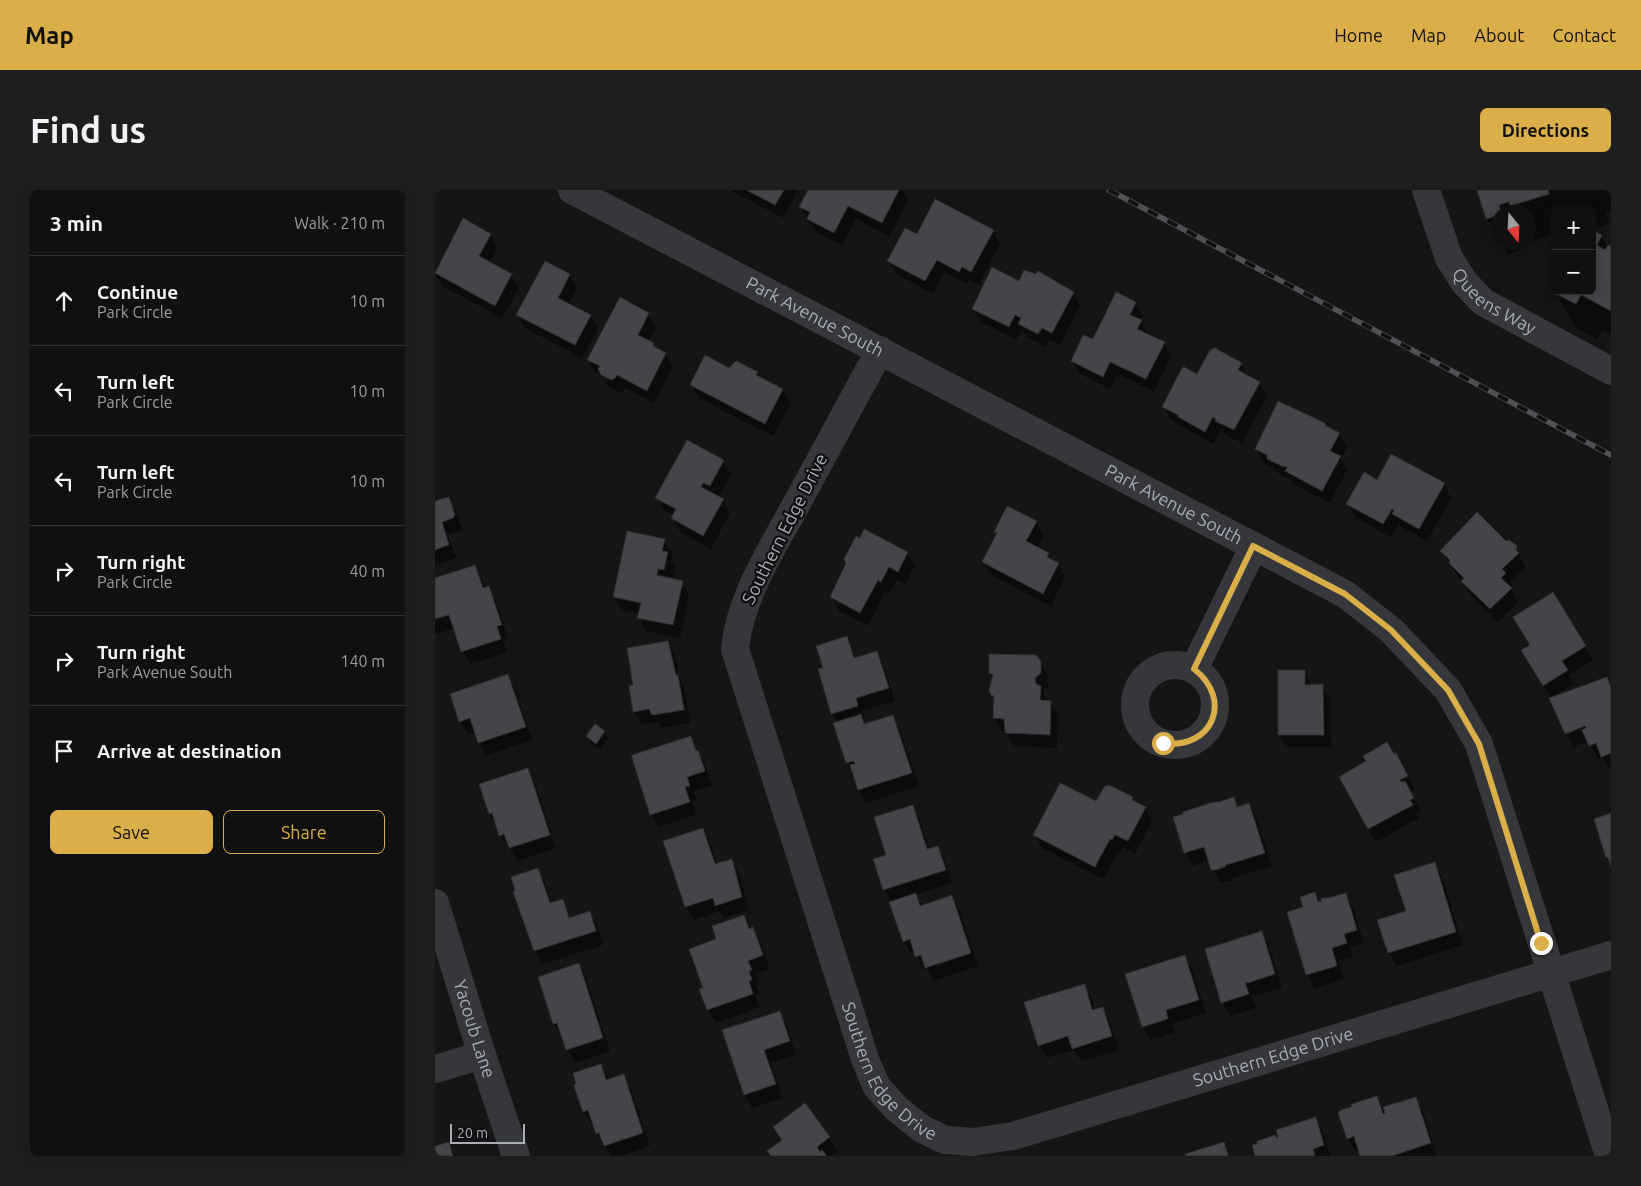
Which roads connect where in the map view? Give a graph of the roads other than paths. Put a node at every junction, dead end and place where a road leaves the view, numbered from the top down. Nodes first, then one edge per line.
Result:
1 (572, 190) edge
2 (1426, 190) edge
3 (880, 350) junction
4 (1611, 371) edge
5 (1253, 546) junction
6 (1194, 669) dead end
7 (435, 903) edge
8 (1611, 956) edge
9 (1551, 974) junction
10 (482, 1055) junction
11 (435, 1069) edge
12 (516, 1156) edge
13 (1609, 1156) edge

1 - 3 street, Park Avenue South
2 - 4 street, Queens Way
3 - 5 street, Park Avenue South
3 - 9 street, Southern Edge Drive
5 - 6 street
5 - 9 street, Park Avenue South
7 - 10 street, Yacoub Lane
8 - 9 street, Southern Edge Drive
9 - 13 street, Park Avenue South
10 - 11 street
10 - 12 street, Yacoub Lane

